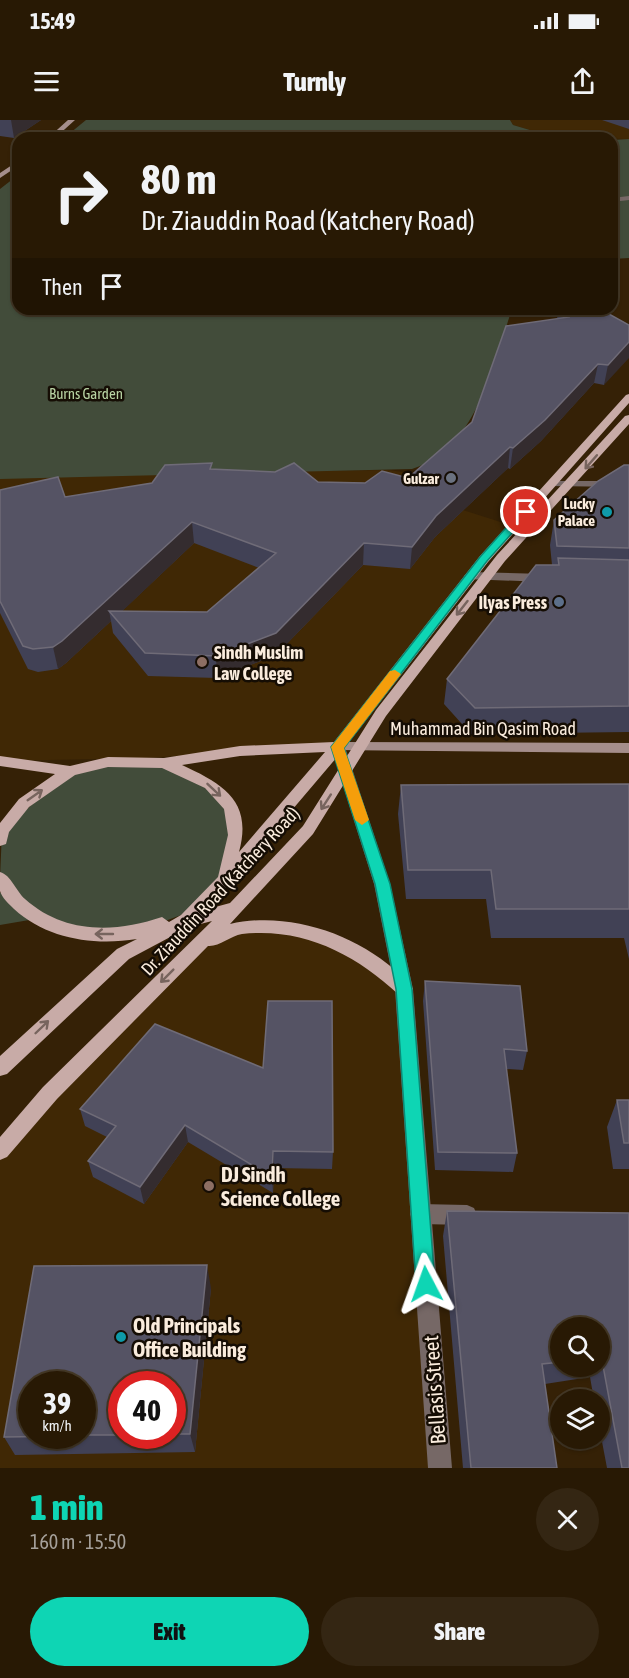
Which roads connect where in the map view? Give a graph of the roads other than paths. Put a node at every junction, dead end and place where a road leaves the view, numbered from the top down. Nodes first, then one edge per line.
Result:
1 (72, 120) edge
2 (58, 132) edge
3 (629, 397) edge
4 (629, 417) edge
5 (552, 484) junction
6 (570, 484) junction
7 (629, 484) edge
8 (470, 576) junction
9 (487, 578) junction
10 (558, 578) edge
11 (338, 747) junction
12 (360, 747) junction
13 (629, 748) edge
14 (0, 761) edge
15 (164, 763) junction
16 (346, 770) junction
17 (70, 771) junction
18 (0, 840) edge
19 (0, 878) edge
20 (223, 882) junction
21 (235, 908) junction
22 (187, 920) junction
23 (148, 931) junction
24 (190, 953) junction
25 (404, 989) junction
26 (0, 1068) edge
27 (0, 1151) edge
28 (420, 1214) junction
29 (490, 1215) edge
30 (440, 1468) edge

1 - 2 main road
3 - 5 main road, Dr. Ziauddin Road (Katchery Road)
4 -> 6 main road, Dr. Ziauddin Road (Katchery Road)
5 - 6 street
5 - 8 main road, Dr. Ziauddin Road (Katchery Road)
6 - 7 street
6 - 9 main road, Dr. Ziauddin Road (Katchery Road)
8 - 9 street
8 - 11 main road, Dr. Ziauddin Road (Katchery Road)
9 - 10 street
9 -> 12 main road, Dr. Ziauddin Road (Katchery Road)
11 - 12 main road, Muhammad Bin Qasim Road
11 - 15 main road
11 - 16 street, Bellasis Street
11 - 20 main road, Dr. Ziauddin Road (Katchery Road)
12 - 13 main road, Muhammad Bin Qasim Road
12 - 16 main road, Dr. Ziauddin Road (Katchery Road)
14 - 17 main road
15 - 17 main road
15 -> 20 main road
16 -> 21 main road, Dr. Ziauddin Road (Katchery Road)
16 - 25 street, Bellasis Street
18 -> 17 main road
23 -> 19 main road
20 - 22 main road, Dr. Ziauddin Road (Katchery Road)
20 - 23 main road
21 - 22 main road
21 - 24 main road, Dr. Ziauddin Road (Katchery Road)
22 - 23 main road
26 -> 22 main road, Dr. Ziauddin Road (Katchery Road)
24 - 25 main road
24 -> 27 main road, Dr. Ziauddin Road (Katchery Road)
25 - 28 street, Bellasis Street
28 - 29 street
28 - 30 street, Bellasis Street

